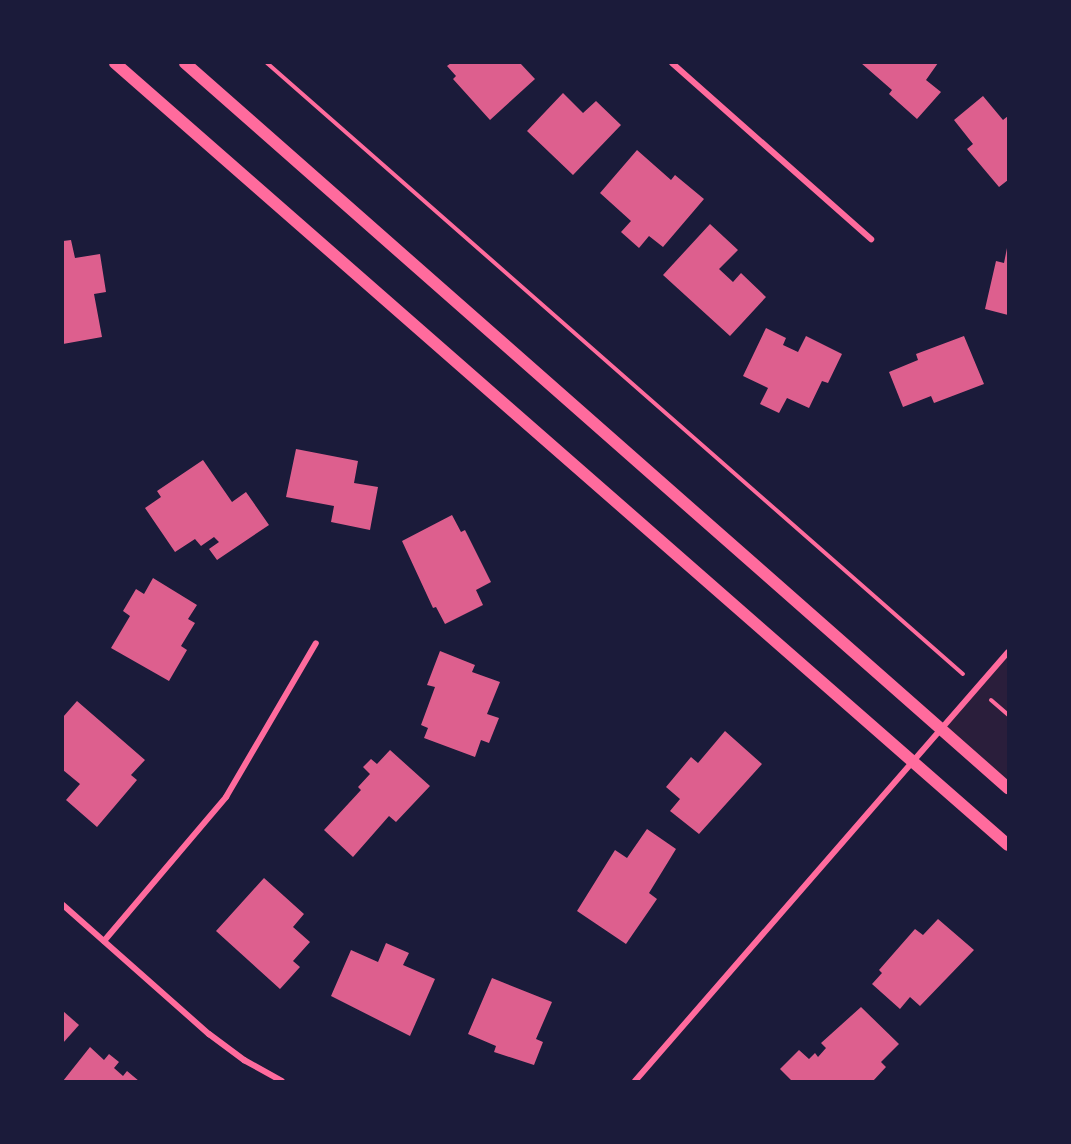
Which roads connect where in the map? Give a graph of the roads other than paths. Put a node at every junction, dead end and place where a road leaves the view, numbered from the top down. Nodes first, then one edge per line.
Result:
1 (115, 63) edge
2 (185, 63) edge
3 (672, 63) edge
4 (871, 239) dead end
5 (316, 643) dead end
6 (1008, 652) edge
7 (939, 728) junction
8 (912, 761) junction
9 (1008, 788) edge
10 (1008, 845) edge
11 (63, 905) edge
12 (104, 941) junction
13 (282, 1081) edge
14 (635, 1081) edge

1 - 8 main road
2 - 7 main road
3 - 4 street
5 - 12 street
6 - 7 street
7 - 8 street
7 - 9 main road
8 - 10 main road
8 - 14 street
11 - 12 street
12 - 13 street

